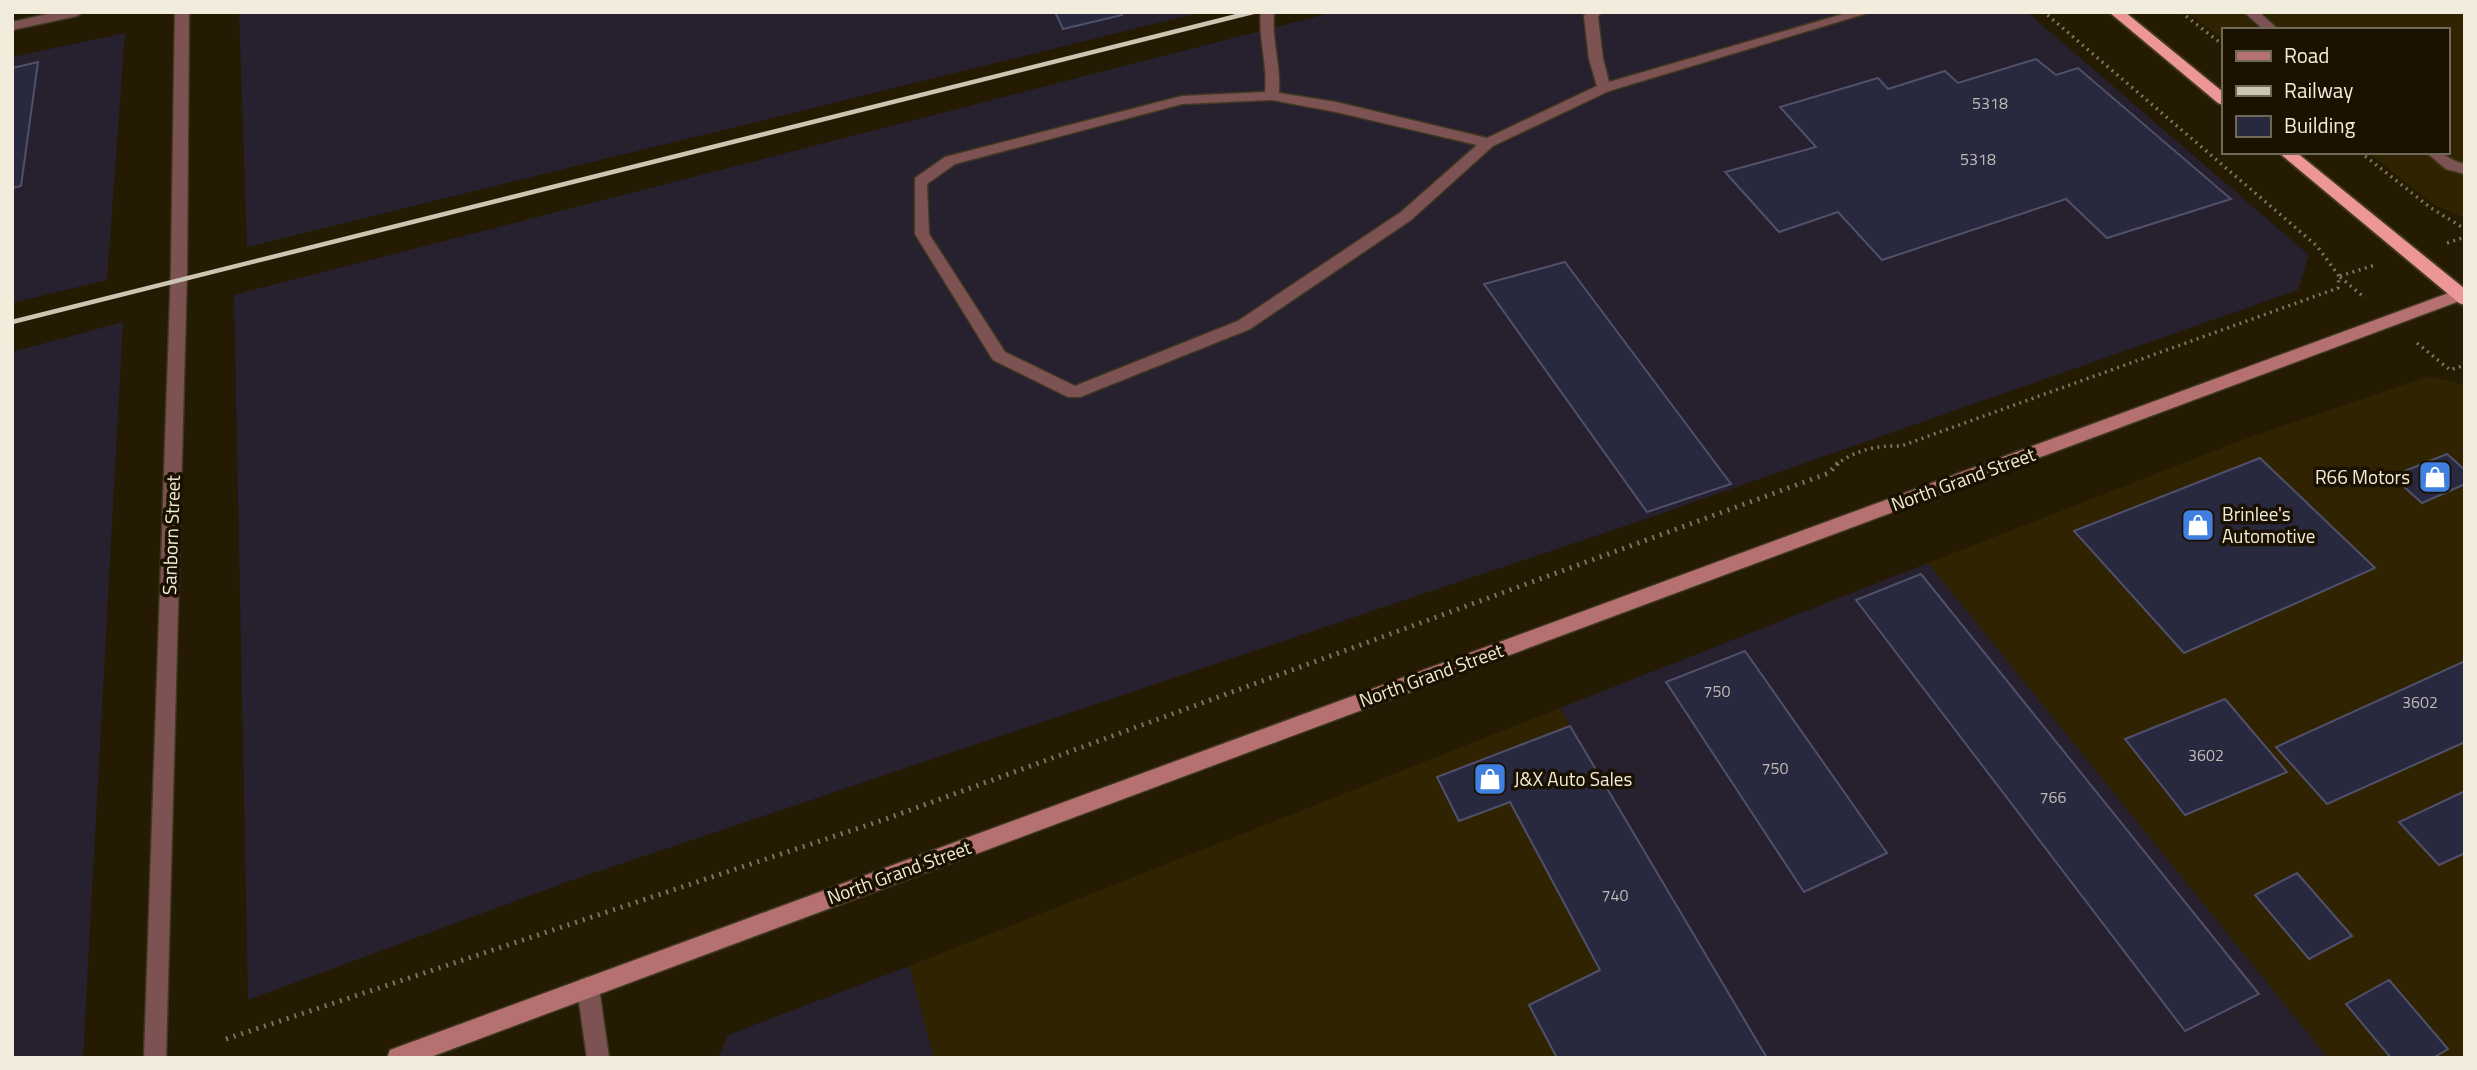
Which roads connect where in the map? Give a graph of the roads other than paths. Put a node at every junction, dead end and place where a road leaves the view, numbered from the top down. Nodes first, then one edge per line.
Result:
1 (77, 12) edge
2 (182, 12) edge
3 (1268, 12) edge
4 (1595, 12) edge
5 (1865, 12) edge
6 (2116, 12) edge
7 (2250, 12) edge
8 (12, 26) edge
9 (2270, 28) edge
10 (1604, 88) junction
11 (1272, 96) junction
12 (2222, 99) edge
13 (1488, 143) junction
14 (2288, 154) edge
15 (2436, 154) edge
16 (2465, 169) edge
17 (2463, 296) edge
18 (588, 988) junction
19 (155, 1058) edge
20 (398, 1058) edge
21 (598, 1058) edge

1 - 8 street
2 - 19 street, Sanborn Street
3 - 11 street
4 - 10 street
5 - 10 street
6 - 12 highway
7 - 9 street
10 - 13 street
11 - 13 street
11 - 13 street
14 - 17 highway
15 - 16 street
17 - 18 main road, North Grand Street
18 - 20 main road, North Grand Street
18 - 21 street

